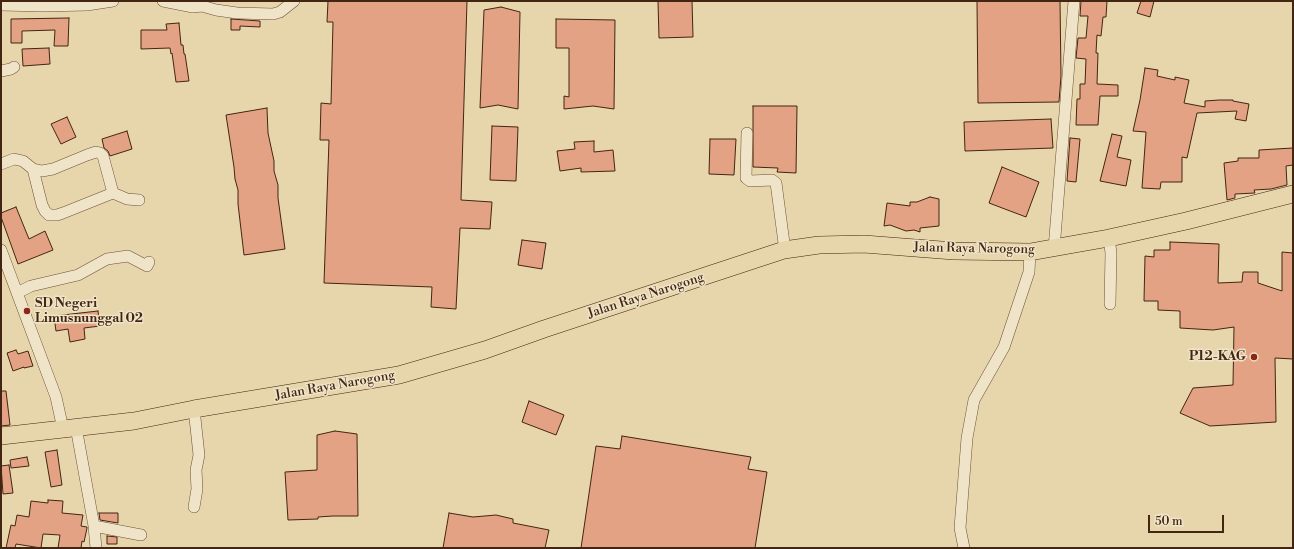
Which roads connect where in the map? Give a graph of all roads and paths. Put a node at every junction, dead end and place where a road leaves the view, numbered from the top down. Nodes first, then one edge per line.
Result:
1 (113, 1) edge
2 (163, 1) edge
3 (294, 1) edge
4 (1074, 1) edge
5 (28, 3) edge
6 (204, 4) edge
7 (1, 5) edge
8 (14, 66) dead end
9 (1, 72) edge
10 (748, 133) dead end
11 (1, 164) edge
12 (33, 169) junction
13 (114, 192) junction
14 (1293, 194) edge
15 (139, 200) dead end
16 (1109, 238) junction
17 (1054, 249) junction
18 (1, 250) edge
19 (784, 250) junction
20 (1030, 252) junction
21 (149, 262) dead end
22 (17, 293) junction
23 (1110, 304) dead end
24 (194, 409) junction
25 (70, 428) junction
26 (1, 436) edge
27 (194, 507) dead end
28 (94, 526) junction
29 (141, 535) dead end
30 (96, 548) edge
31 (964, 548) edge

1 - 5 street
2 - 6 street
3 - 6 street
4 - 17 street
5 - 7 street
8 - 9 street
10 - 19 street
11 - 12 street
12 - 13 street
12 - 13 street
13 - 15 street
14 - 16 main road, Jalan Raya Narogong
16 - 17 main road, Jalan Raya Narogong
16 - 23 street
17 - 20 main road, Jalan Raya Narogong
18 - 22 street
19 - 20 main road, Jalan Raya Narogong
19 - 24 main road, Jalan Raya Narogong
20 - 31 street
21 - 22 street
22 - 25 street
24 - 25 main road, Jalan Raya Narogong
24 - 27 street
25 - 26 main road, Jalan Raya Narogong
25 - 28 street
28 - 29 street
28 - 30 street

